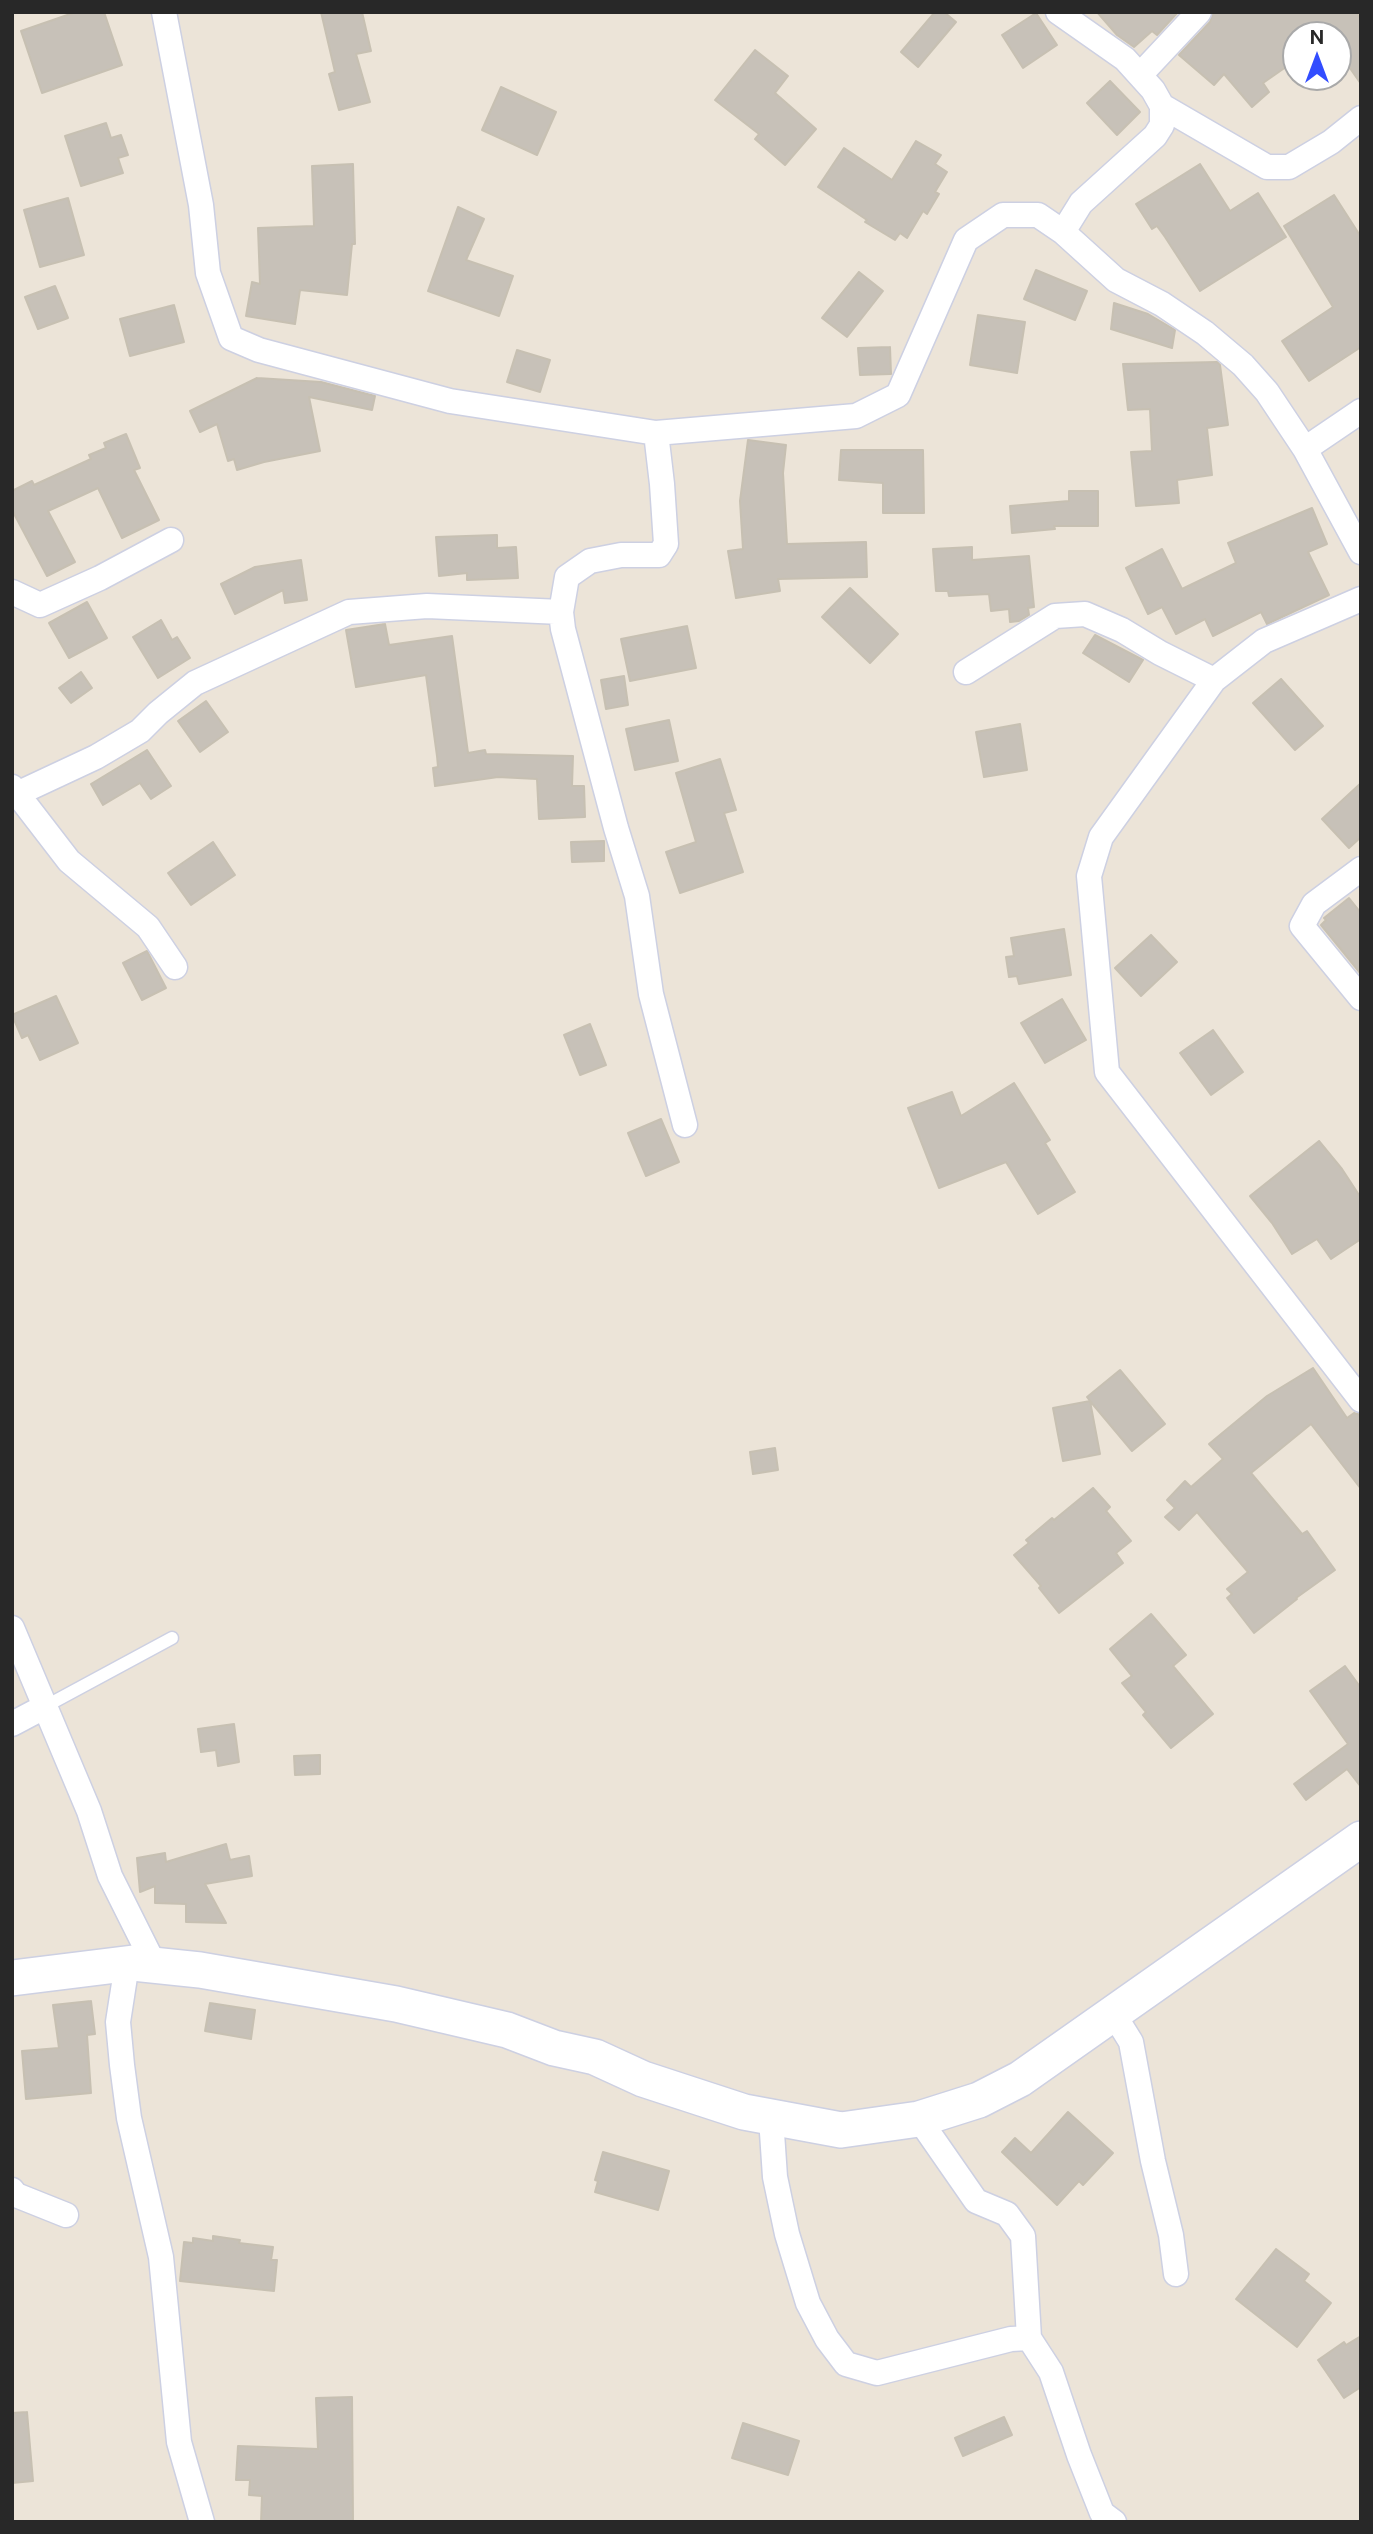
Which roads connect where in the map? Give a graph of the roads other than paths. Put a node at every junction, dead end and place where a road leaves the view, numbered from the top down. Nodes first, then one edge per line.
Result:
1 (164, 12) edge
2 (1058, 12) edge
3 (1199, 12) edge
4 (1140, 75) junction
5 (1162, 106) junction
6 (1361, 118) edge
7 (1062, 232) junction
8 (1361, 411) edge
9 (656, 433) junction
10 (1305, 449) junction
11 (171, 540) dead end
12 (1361, 552) edge
13 (12, 592) edge
14 (1361, 599) edge
15 (561, 612) junction
16 (966, 672) dead end
17 (1214, 680) junction
18 (15, 790) edge
19 (1361, 869) edge
20 (175, 967) dead end
21 (1361, 998) edge
22 (685, 1125) dead end
23 (1361, 1399) edge
24 (12, 1628) edge
25 (172, 1638) dead end
26 (46, 1706) junction
27 (12, 1724) edge
28 (1361, 1839) edge
29 (141, 1965) junction
30 (12, 1978) edge
31 (1113, 2013) junction
32 (771, 2118) junction
33 (919, 2119) junction
34 (12, 2190) edge
35 (66, 2215) dead end
36 (1175, 2274) dead end
37 (1029, 2338) junction
38 (201, 2522) edge
39 (1114, 2522) edge

1 - 9 street
2 - 4 street
3 - 4 street
4 - 5 street
5 - 6 street
5 - 7 street
7 - 9 street
7 - 10 street
8 - 10 street
9 - 15 street
10 - 12 street
11 - 13 street
14 - 17 street
15 - 18 street
15 - 22 street
16 - 17 street
17 - 23 street
18 - 20 street
19 - 21 street
24 - 26 street
25 - 26 lane
26 - 27 street
26 - 29 street
28 - 31 street
29 - 30 street
29 - 32 street
29 - 38 street
31 - 33 street
31 - 36 street
32 - 33 street
32 - 37 street
33 - 37 street
34 - 35 street
37 - 39 street

